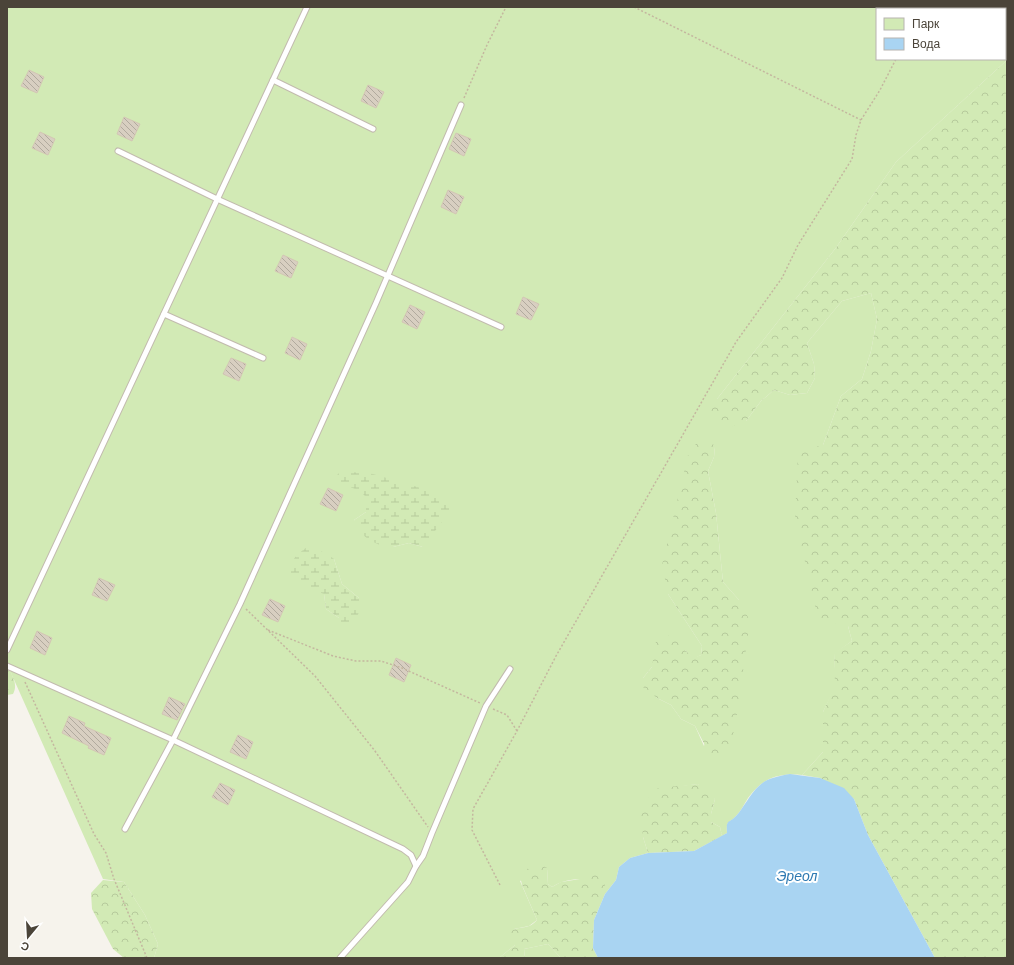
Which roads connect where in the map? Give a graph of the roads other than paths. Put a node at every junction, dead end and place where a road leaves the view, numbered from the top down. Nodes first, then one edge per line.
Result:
1 (307, 7) edge
2 (273, 80) junction
3 (461, 105) road end
4 (373, 129) dead end
5 (118, 151) dead end
6 (217, 199) junction
7 (388, 276) junction
8 (164, 314) junction
9 (501, 327) dead end
10 (263, 358) dead end
11 (7, 650) edge
12 (7, 666) edge
13 (510, 669) dead end
14 (173, 740) junction
15 (125, 829) dead end
16 (416, 866) junction
17 (340, 958) edge

1 - 2 lane
2 - 4 lane
2 - 6 lane
3 - 7 lane
5 - 6 lane
6 - 7 lane
6 - 8 lane
7 - 9 lane
7 - 14 lane
8 - 10 lane
8 - 11 lane
12 - 14 lane
13 - 16 lane
14 - 15 lane
14 - 16 lane
16 - 17 lane

